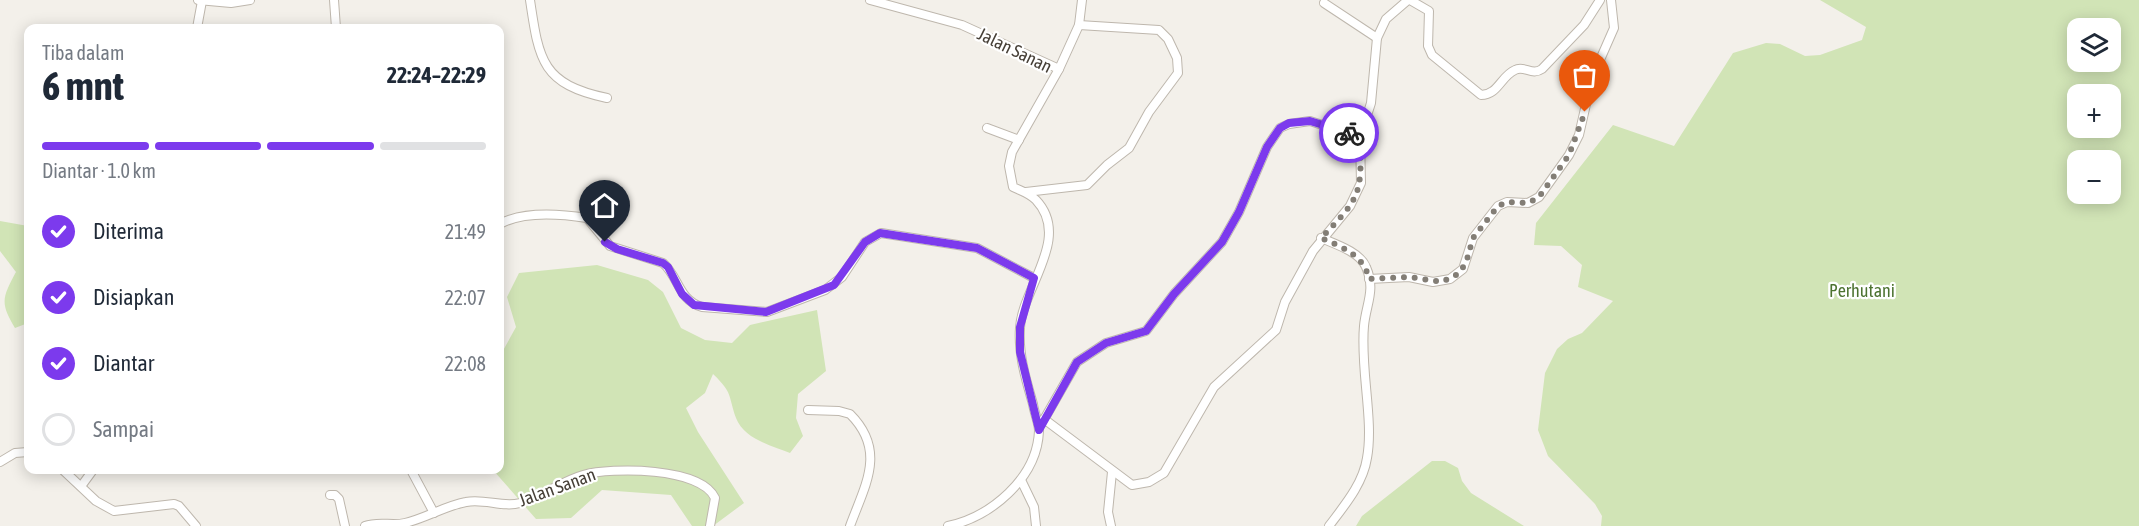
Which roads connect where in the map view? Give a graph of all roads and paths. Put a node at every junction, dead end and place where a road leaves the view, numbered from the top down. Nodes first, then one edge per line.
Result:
1 (250, 0) edge
2 (334, 0) edge
3 (530, 0) edge
4 (870, 0) edge
5 (1082, 0) edge
6 (1409, 0) edge
7 (1599, 0) edge
8 (1611, 0) edge
9 (200, 1) edge
10 (233, 2) edge
11 (1324, 3) dead end
12 (197, 24) edge
13 (336, 24) edge
14 (1079, 26) junction
15 (1377, 38) junction
16 (1059, 69) junction
17 (607, 98) dead end
18 (987, 128) dead end
19 (1360, 137) junction
20 (1019, 140) junction
21 (1026, 192) junction
22 (504, 222) edge
23 (1321, 238) junction
24 (1034, 278) junction
25 (1369, 279) junction
26 (808, 410) dead end
27 (1044, 419) junction
28 (1039, 430) junction
29 (24, 452) edge
30 (0, 462) edge
31 (1112, 472) junction
32 (68, 474) edge
33 (90, 474) edge
34 (413, 474) edge
35 (1021, 480) junction
36 (82, 485) junction
37 (330, 495) dead end
38 (434, 513) junction
39 (401, 525) edge
40 (196, 526) edge
41 (345, 526) edge
42 (365, 526) edge
43 (710, 526) edge
44 (850, 526) edge
45 (948, 526) edge
46 (1036, 526) edge
47 (1111, 526) edge
48 (1329, 526) edge

1 - 10 street
2 - 13 street
3 - 17 street
4 - 16 street, Jalan Sanan
5 - 14 street
6 - 7 street
6 - 15 street
8 - 25 street
9 - 10 street
9 - 12 street
11 - 15 street
14 - 16 street
14 - 21 street
15 - 19 street
16 - 20 street, Jalan Sanan
18 - 20 street
19 - 23 street
19 - 27 street
20 - 21 street, Jalan Sanan
21 - 24 street, Jalan Sanan
22 - 24 street
23 - 25 street
23 - 31 street
24 - 28 street, Jalan Sanan
25 - 48 street
26 - 44 street
27 - 28 street
27 - 31 street
28 - 35 street
29 - 30 street
31 - 47 street
32 - 36 street
33 - 36 street
34 - 38 street
35 - 45 street
35 - 46 street
36 - 40 street
37 - 41 street
38 - 39 street, Jalan Sanan
38 - 43 street, Jalan Sanan
39 - 42 street, Jalan Sanan

